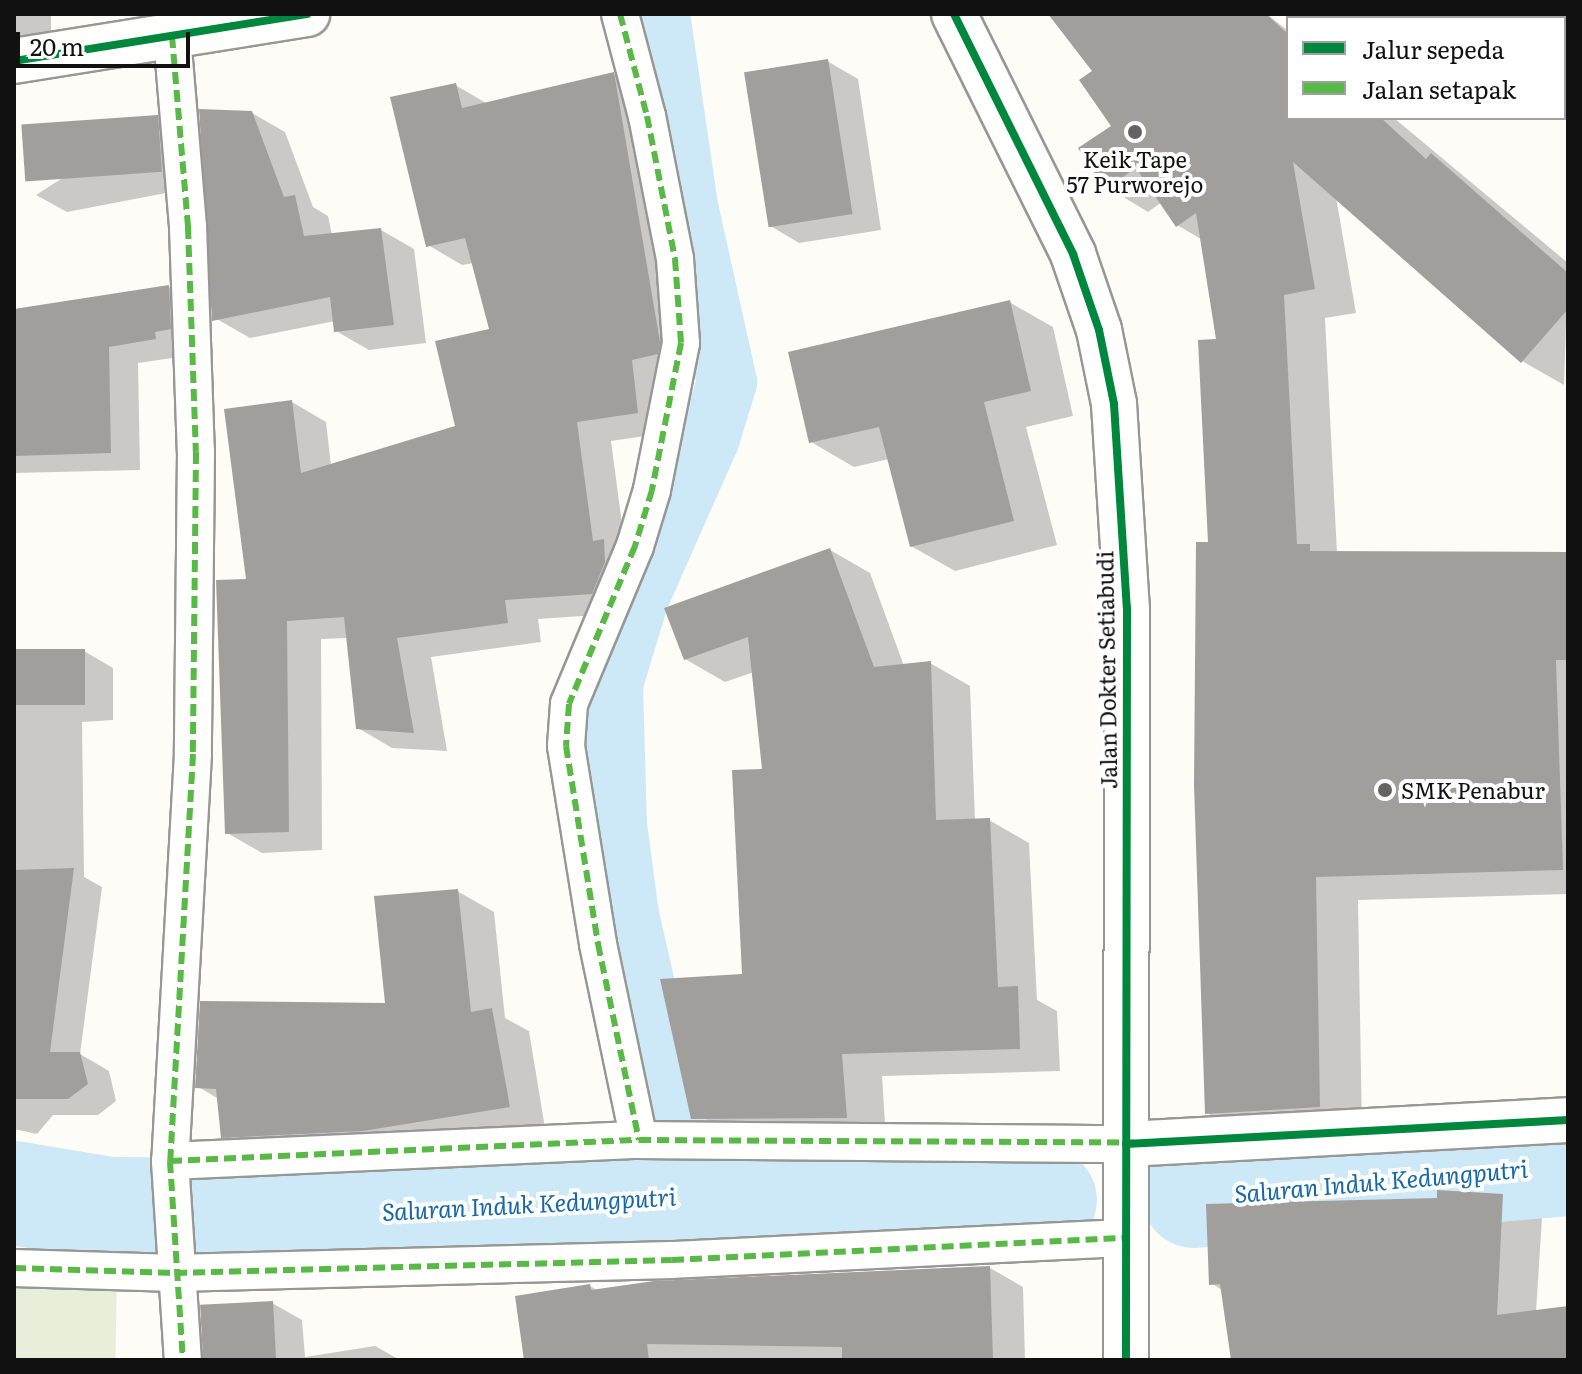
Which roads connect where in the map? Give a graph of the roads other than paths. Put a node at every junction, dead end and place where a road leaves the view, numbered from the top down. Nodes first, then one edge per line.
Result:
1 (620, 14) edge
2 (954, 14) edge
3 (297, 15) edge
4 (172, 36) junction
5 (14, 61) edge
6 (1568, 1120) edge
7 (644, 1140) junction
8 (1126, 1144) junction
9 (170, 1170) junction
10 (1125, 1238) junction
11 (174, 1264) junction
12 (14, 1268) edge
13 (183, 1360) edge
14 (1126, 1360) edge

1 - 7 street
2 - 8 street, Jalan Dokter Setiabudi
3 - 4 street
4 - 5 street
4 - 9 street
6 - 8 street
7 - 8 street
7 - 9 street
8 - 10 street, Jalan Dokter Setiabudi
9 - 11 street
10 - 11 street
10 - 14 street, Jalan Dokter Setiabudi
11 - 12 street
11 - 13 street

